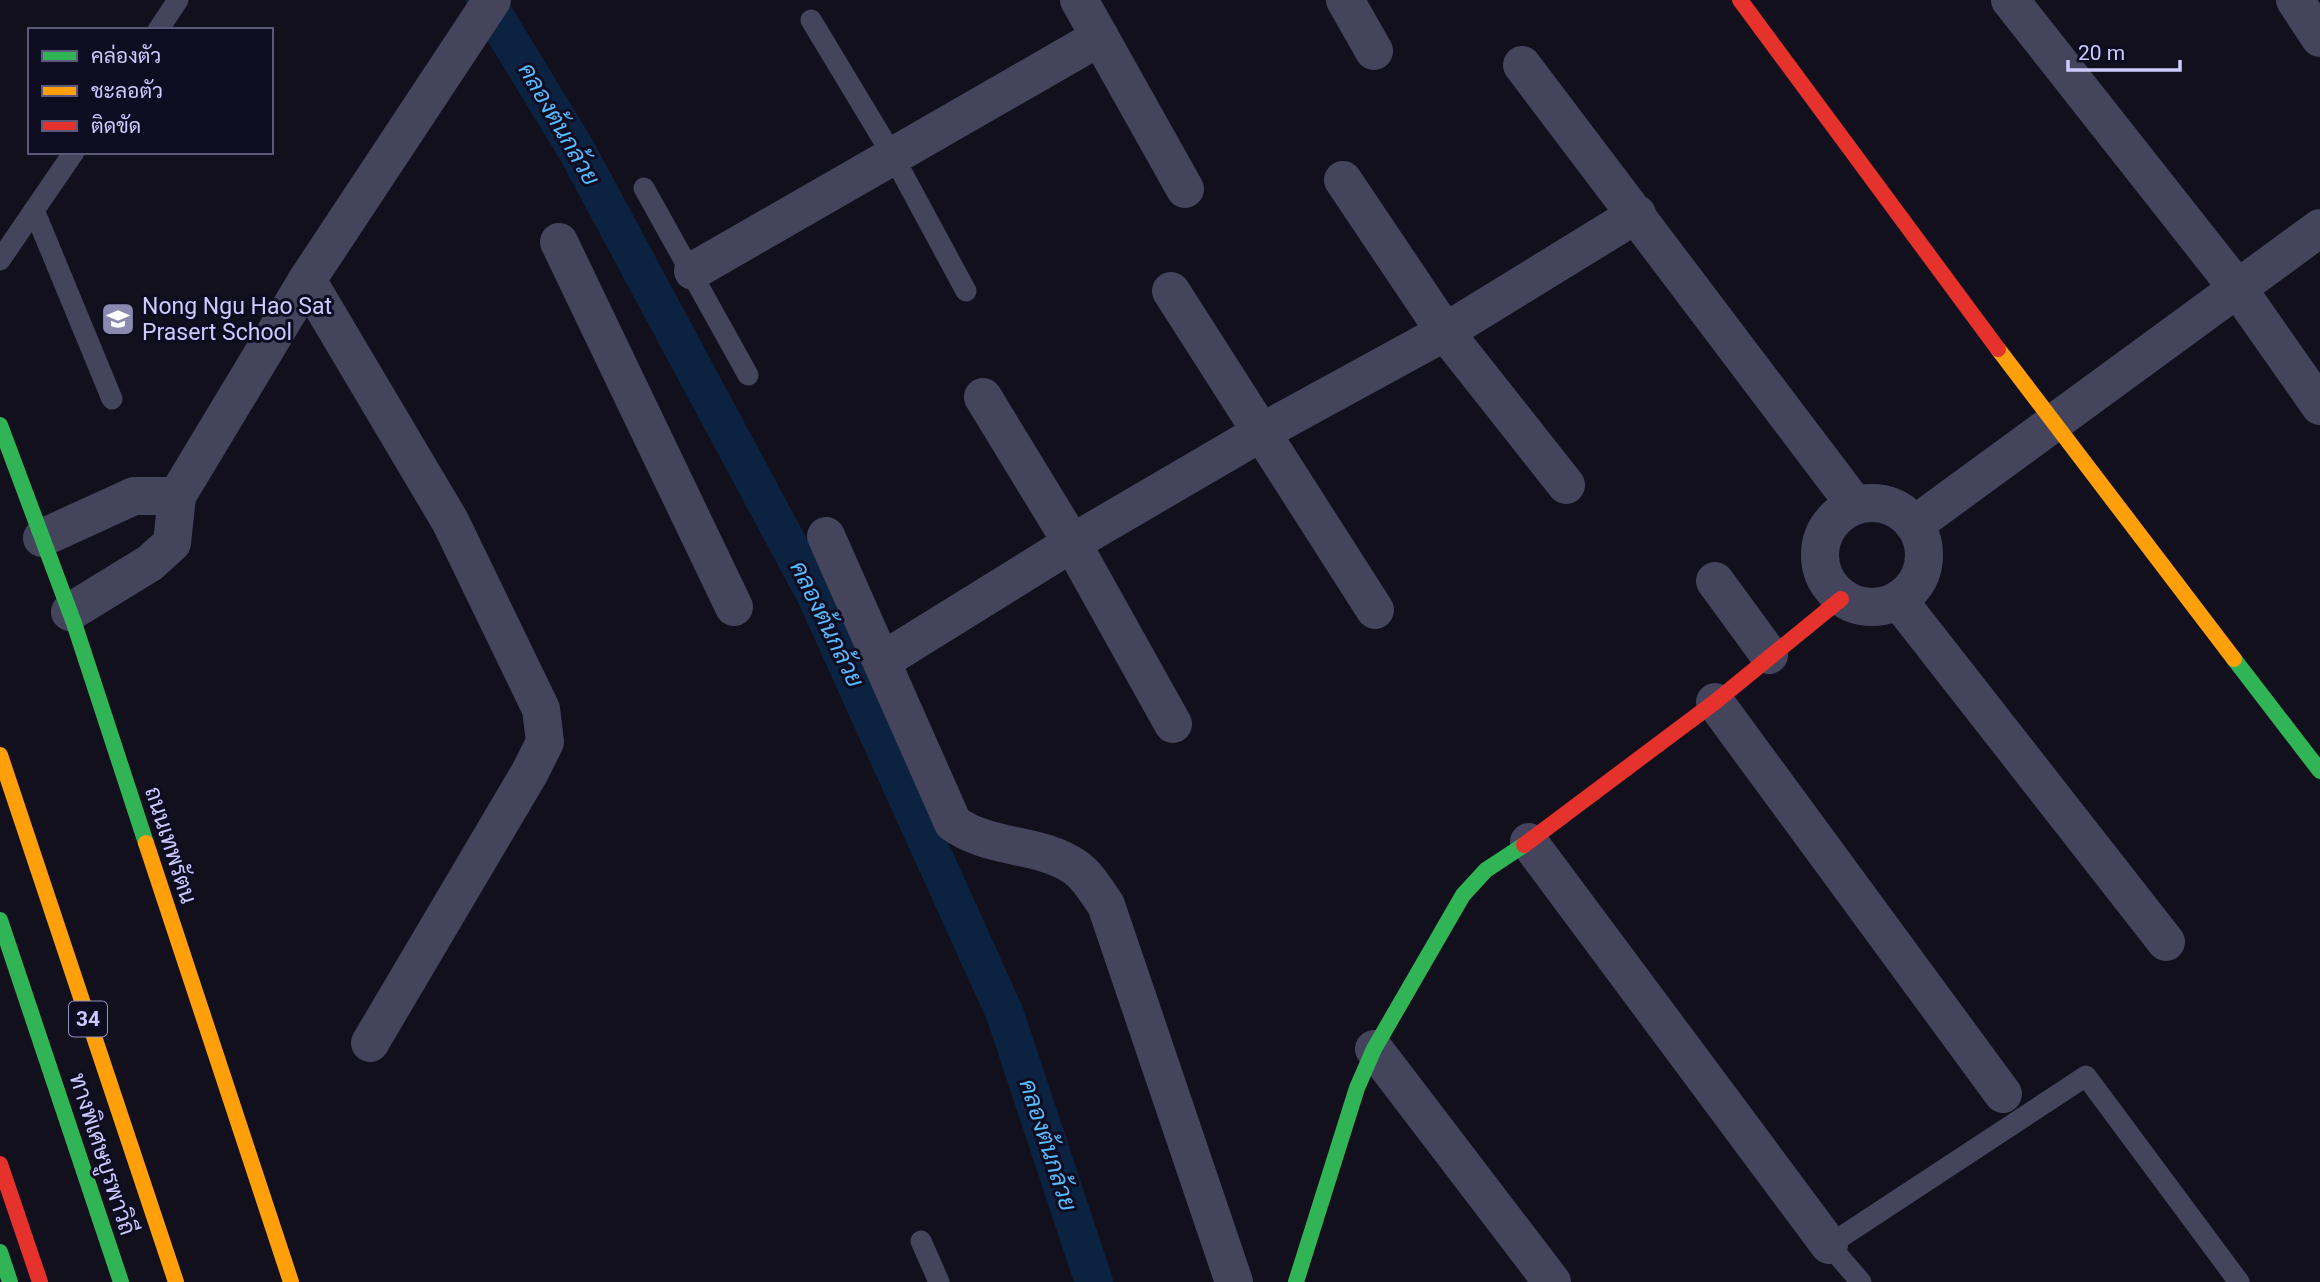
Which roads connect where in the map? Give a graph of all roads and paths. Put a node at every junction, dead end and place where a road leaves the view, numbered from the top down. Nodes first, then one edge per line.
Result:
1 (178, 0) edge
2 (492, 0) edge
3 (1079, 0) edge
4 (1345, 0) edge
5 (1740, 0) edge
6 (2010, 0) edge
7 (2295, 0) edge
8 (811, 20) dead end
9 (159, 28) edge
10 (1100, 37) junction
11 (2320, 38) edge
12 (1374, 51) dead end
13 (1522, 65) dead end
14 (73, 154) edge
15 (893, 156) junction
16 (1343, 180) dead end
17 (644, 188) dead end
18 (1185, 188) dead end
19 (34, 210) junction
20 (1637, 214) junction
21 (2320, 228) edge
22 (559, 243) dead end
23 (0, 260) edge
24 (693, 271) junction
25 (307, 280) junction
26 (2238, 289) junction
27 (1171, 290) dead end
28 (966, 291) dead end
29 (1445, 332) junction
30 (748, 375) dead end
31 (983, 397) dead end
32 (112, 399) dead end
33 (2320, 406) edge
34 (2053, 423) junction
35 (0, 425) edge
36 (1262, 432) junction
37 (1566, 485) dead end
38 (177, 496) junction
39 (1855, 505) junction
40 (1914, 524) junction
41 (826, 536) dead end
42 (42, 538) junction
43 (1072, 542) junction
44 (1714, 581) dead end
45 (1841, 599) junction
46 (1899, 601) junction
47 (734, 607) dead end
48 (1375, 610) dead end
49 (70, 612) junction
50 (1769, 655) junction
51 (882, 661) junction
52 (1715, 702) junction
53 (1173, 724) dead end
54 (0, 755) edge
55 (2320, 771) edge
56 (1529, 842) junction
57 (0, 920) edge
58 (2166, 942) dead end
59 (370, 1043) dead end
60 (1374, 1049) junction
61 (2003, 1094) dead end
62 (0, 1164) edge
63 (922, 1241) dead end
64 (1829, 1245) junction
65 (0, 1252) edge
66 (10, 1282) edge
67 (40, 1282) edge
68 (121, 1282) edge
69 (176, 1282) edge
70 (290, 1282) edge
71 (939, 1282) edge
72 (1234, 1282) edge
73 (1296, 1282) edge
74 (1552, 1282) edge
75 (1861, 1282) edge
76 (2239, 1282) edge

1 - 9 lane
2 - 25 street
3 - 10 street
4 - 12 street
5 - 34 main road
6 - 26 street
7 - 11 street
8 - 15 lane
10 - 15 street
10 - 18 street
13 - 20 street
14 - 19 lane
15 - 24 street
15 - 28 lane
16 - 29 street
17 - 24 lane
19 - 23 lane
19 - 32 lane
20 - 29 street
20 - 39 street
21 - 26 street
22 - 47 street
24 - 30 lane
25 - 38 street
25 - 59 street
26 - 33 street
26 - 34 street
27 - 36 street
29 - 36 street
29 - 37 street
31 - 43 street
34 - 40 street
34 - 55 main road
35 - 42 main road, ถนนเทพรัตน
36 - 43 street
36 - 48 street
38 - 42 street
38 - 49 street
39 - 40 street
39 - 45 street
40 - 46 street
41 - 51 street
42 - 49 main road, ถนนเทพรัตน
43 - 51 street
43 - 53 street
44 - 50 street
45 - 46 street
45 - 50 main road
46 - 58 street
49 - 70 main road, ถนนเทพรัตน
50 - 52 main road
51 - 72 street
52 - 56 main road
52 - 61 street
54 - 69 main road, 34
56 - 60 main road
56 - 64 street
57 - 68 main road, ทางพิเศษบูรพาวิถี
60 - 73 main road
60 - 74 street
62 - 67 main road
63 - 71 lane
64 - 75 lane
64 - 76 lane
65 - 66 main road

